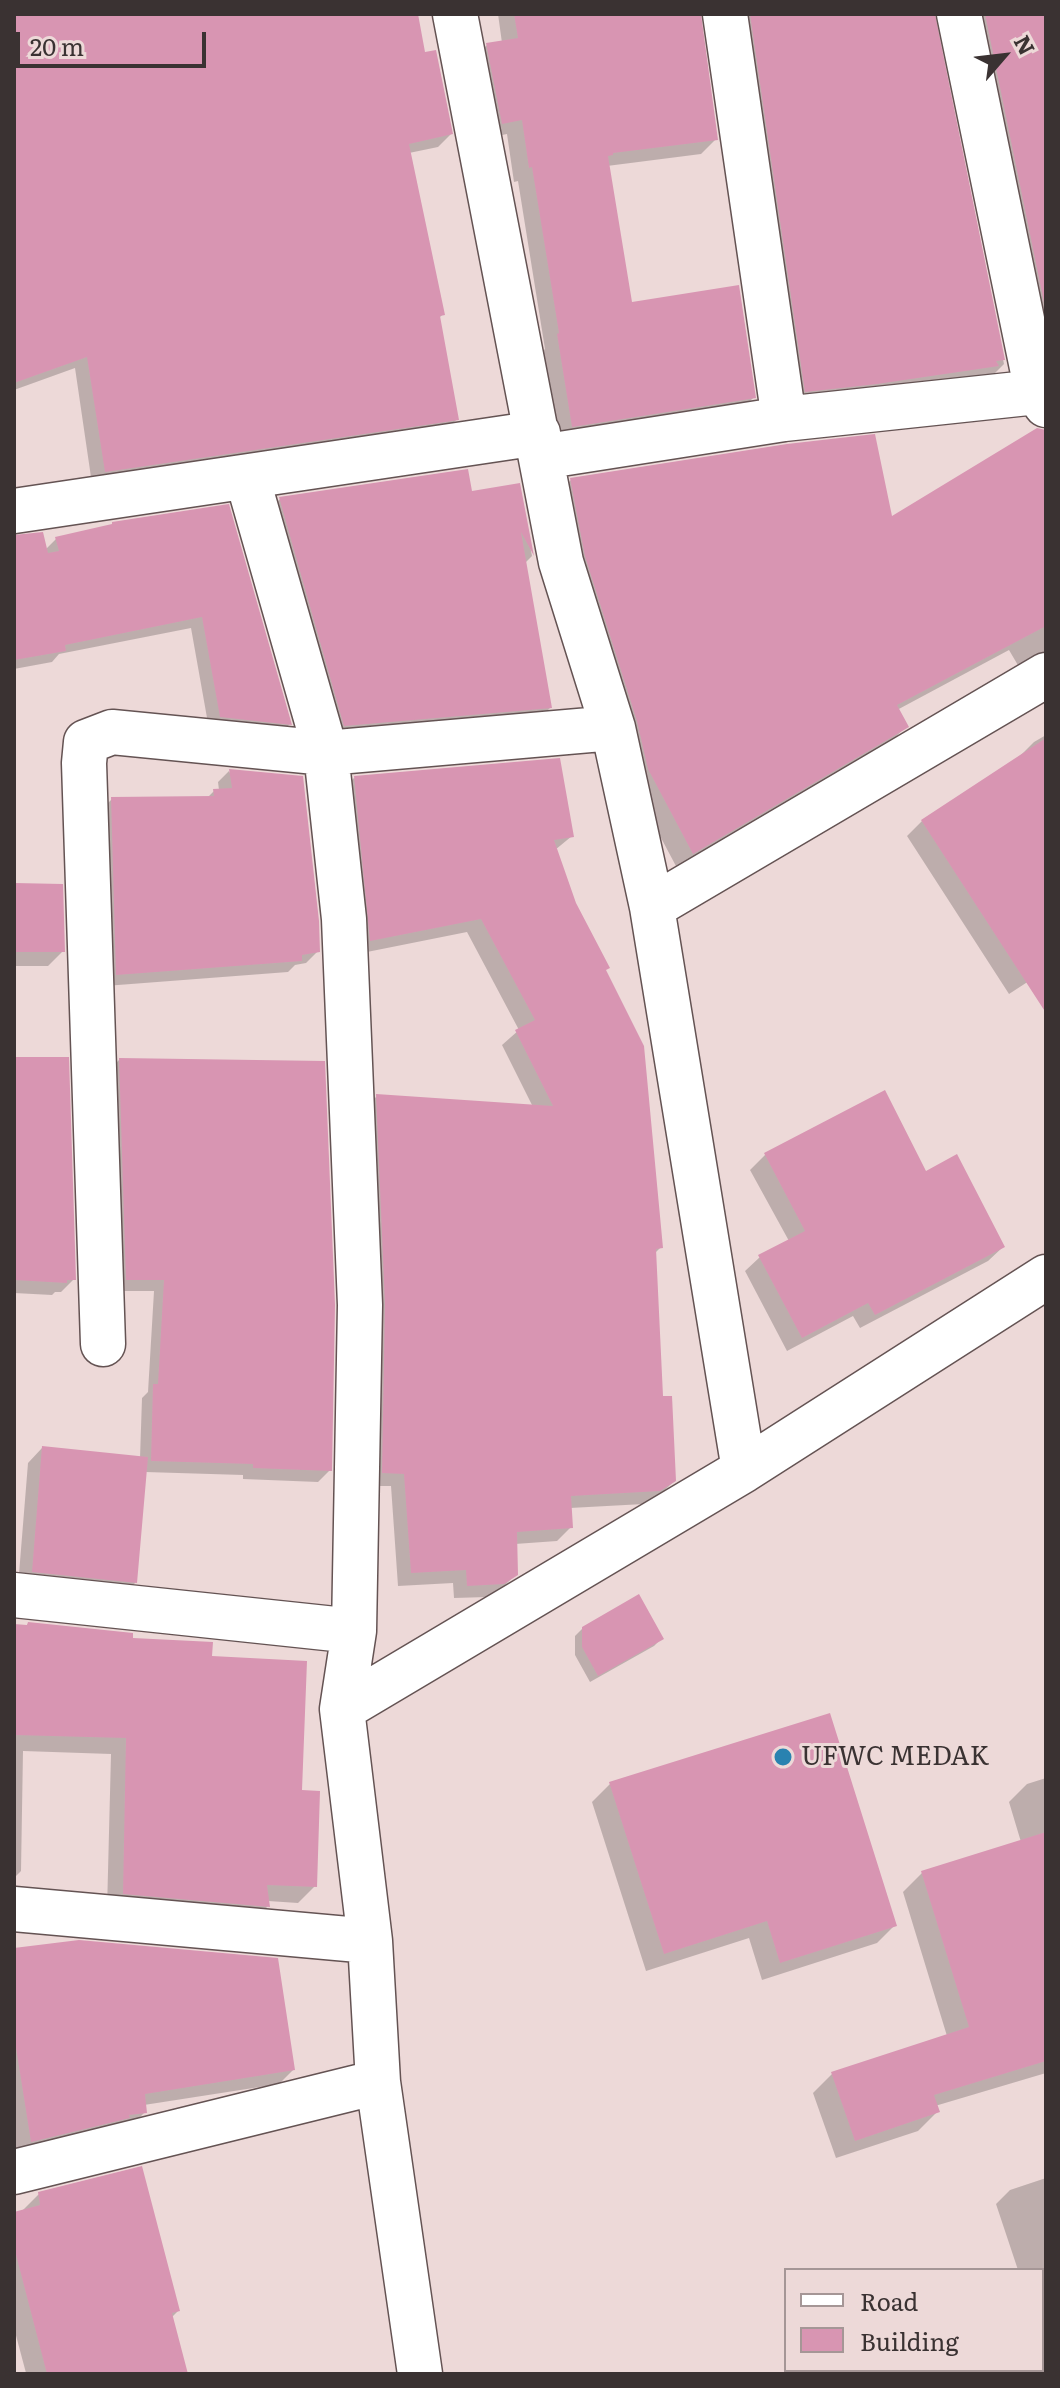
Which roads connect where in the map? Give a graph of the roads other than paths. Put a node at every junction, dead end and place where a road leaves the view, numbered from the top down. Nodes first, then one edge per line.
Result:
1 (455, 14) edge
2 (725, 14) edge
3 (959, 14) edge
4 (1042, 399) edge
5 (784, 419) junction
6 (539, 445) junction
7 (247, 477) junction
8 (14, 511) edge
9 (1046, 675) edge
10 (613, 728) junction
11 (326, 753) junction
12 (652, 907) junction
13 (1046, 1277) edge
14 (103, 1344) dead end
15 (744, 1470) junction
16 (14, 1595) edge
17 (354, 1631) junction
18 (342, 1709) junction
19 (14, 1909) edge
20 (370, 1941) junction
21 (378, 2082) junction
22 (14, 2172) edge
23 (420, 2374) edge

1 - 6 street
2 - 5 street
3 - 4 street
4 - 5 street
5 - 6 street
6 - 7 street
6 - 10 street
7 - 8 street
7 - 11 street
9 - 12 street
10 - 11 street
10 - 12 street
11 - 14 street
11 - 17 street
12 - 15 street
13 - 15 street
15 - 18 street
16 - 17 street
17 - 18 street
18 - 20 street
19 - 20 street
20 - 21 street
21 - 22 street
21 - 23 street

